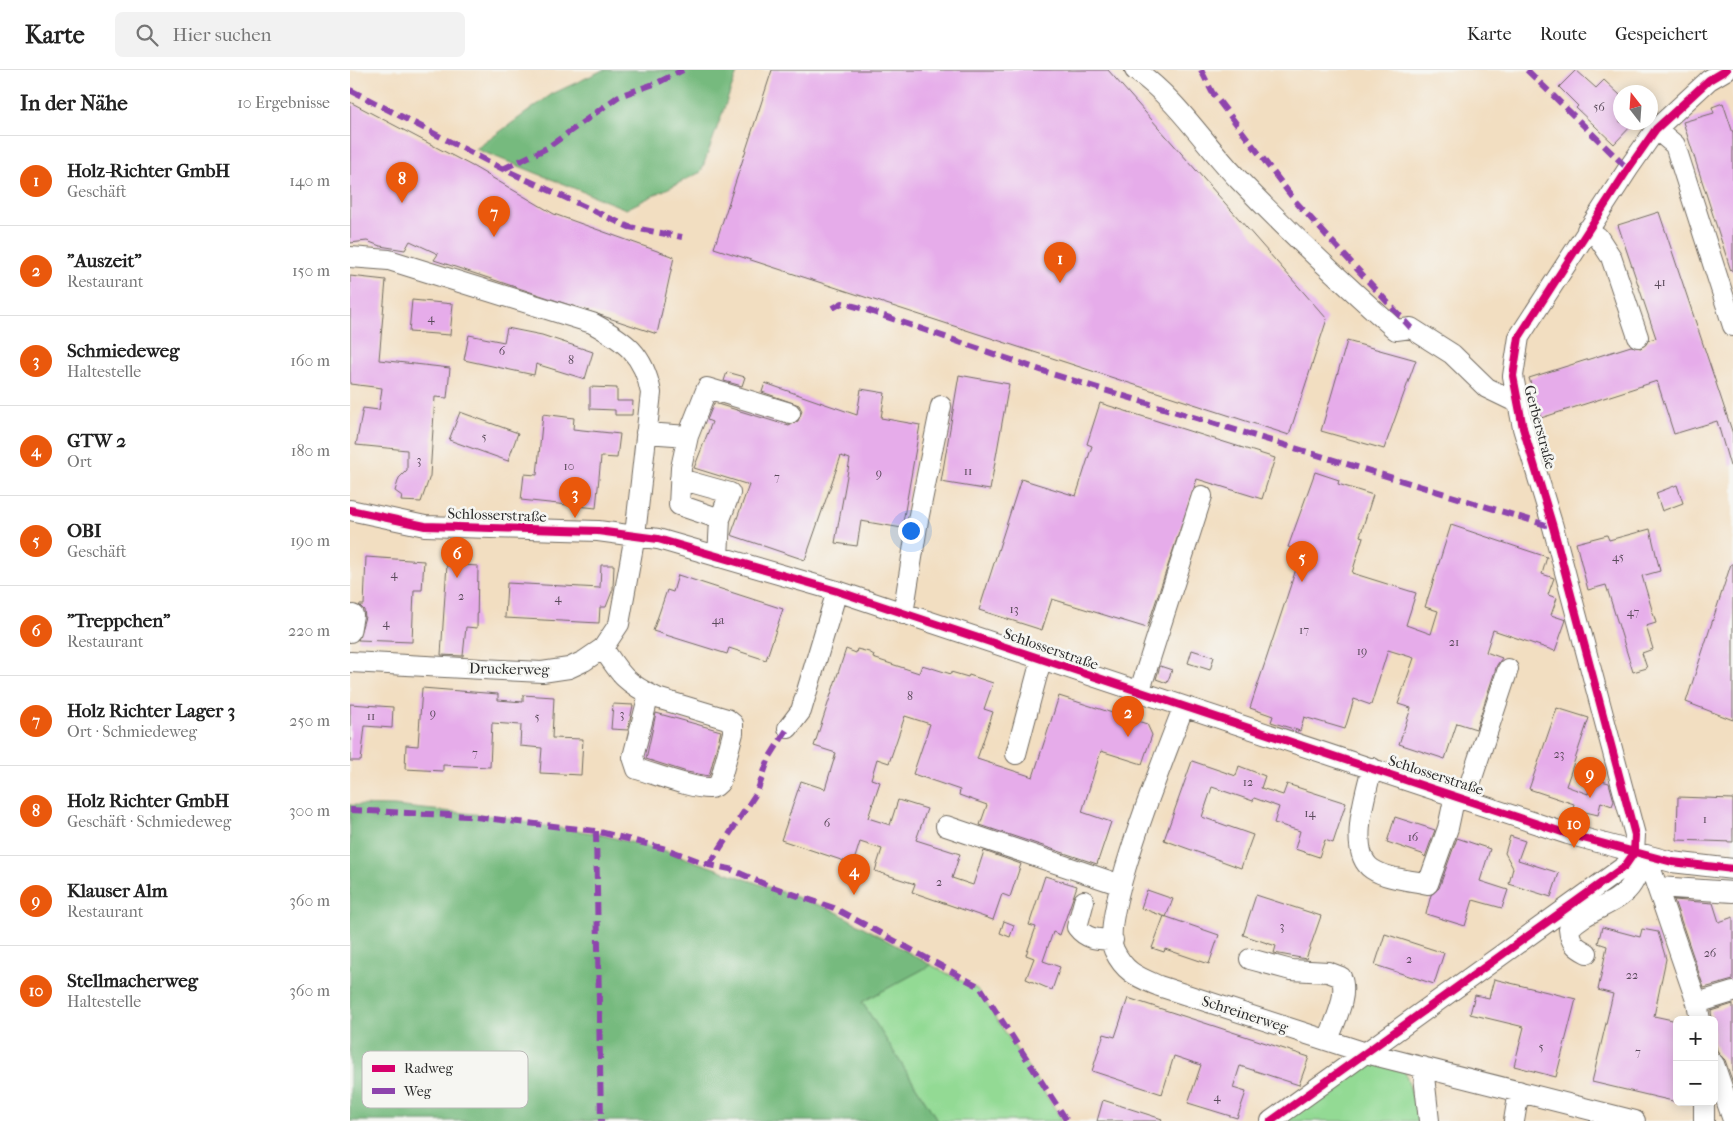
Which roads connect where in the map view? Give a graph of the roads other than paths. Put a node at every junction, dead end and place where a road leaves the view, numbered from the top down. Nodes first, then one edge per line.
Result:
1 (1135, 70) edge
2 (1726, 70) edge
3 (1658, 127) edge
4 (1655, 130) edge
5 (1657, 130) edge
6 (1587, 230) junction
7 (350, 257) edge
8 (1733, 326) edge
9 (1638, 337) dead end
10 (1516, 402) junction
11 (941, 406) dead end
12 (790, 413) dead end
13 (646, 433) junction
14 (688, 436) junction
15 (680, 479) junction
16 (1202, 496) dead end
17 (350, 510) edge
18 (720, 519) junction
19 (634, 535) junction
20 (718, 557) junction
21 (837, 591) junction
22 (903, 614) junction
23 (603, 648) junction
24 (1041, 660) junction
25 (350, 662) edge
26 (1508, 669) dead end
27 (1139, 693) junction
28 (649, 694) junction
29 (1184, 708) junction
30 (788, 728) dead end
31 (1016, 754) dead end
32 (1372, 768) junction
33 (1460, 797) junction
34 (946, 826) dead end
35 (1640, 854) junction
36 (1733, 869) edge
37 (1121, 885) junction
38 (1658, 887) junction
39 (1733, 892) edge
40 (1084, 901) dead end
41 (1113, 940) junction
42 (1586, 953) dead end
43 (1250, 960) dead end
44 (1733, 992) edge
45 (1698, 1012) edge
46 (1328, 1040) junction
47 (1366, 1052) junction
48 (1424, 1067) junction
49 (1718, 1076) edge
50 (1519, 1092) junction
51 (1704, 1106) edge
52 (1733, 1120) edge
53 (1271, 1121) edge
54 (1429, 1121) edge
55 (1514, 1121) edge
56 (1635, 1121) edge
57 (1704, 1121) edge

1 - 10 street
2 - 3 street, Gerberstraße
4 - 6 street, Gerberstraße
5 - 8 street
6 - 9 street
6 - 10 street, Gerberstraße
7 - 13 street, Druckerweg
10 - 35 street, Gerberstraße
11 - 22 street
12 - 14 street
13 - 14 street
13 - 19 street, Druckerweg
14 - 15 street
15 - 18 street
15 - 18 street
16 - 27 street
17 - 19 street, Schlosserstraße
18 - 20 street
19 - 20 street, Schlosserstraße
19 - 23 street, Druckerweg
20 - 21 street, Schlosserstraße
21 - 22 street, Schlosserstraße
21 - 30 street
22 - 24 street, Schlosserstraße
23 - 25 street, Druckerweg
23 - 28 street
24 - 27 street, Schlosserstraße
24 - 31 street
26 - 33 street
27 - 29 street, Schlosserstraße
28 - 28 street
29 - 32 street, Schlosserstraße
29 - 37 street, Schreinerweg
32 - 33 street, Schlosserstraße
32 - 33 street
33 - 35 street, Schlosserstraße
34 - 37 street
35 - 36 street, Schlosserstraße
35 - 38 street
35 - 42 street
35 - 47 street
37 - 41 street, Schreinerweg
38 - 39 street
38 - 45 street
40 - 41 street
41 - 46 street, Schreinerweg
43 - 46 street
44 - 45 street
46 - 47 street, Schreinerweg
47 - 48 street, Schreinerweg
47 - 53 street
48 - 50 street, Schreinerweg
48 - 54 street
49 - 52 street
50 - 55 street
50 - 56 street, Schreinerweg
51 - 57 street

